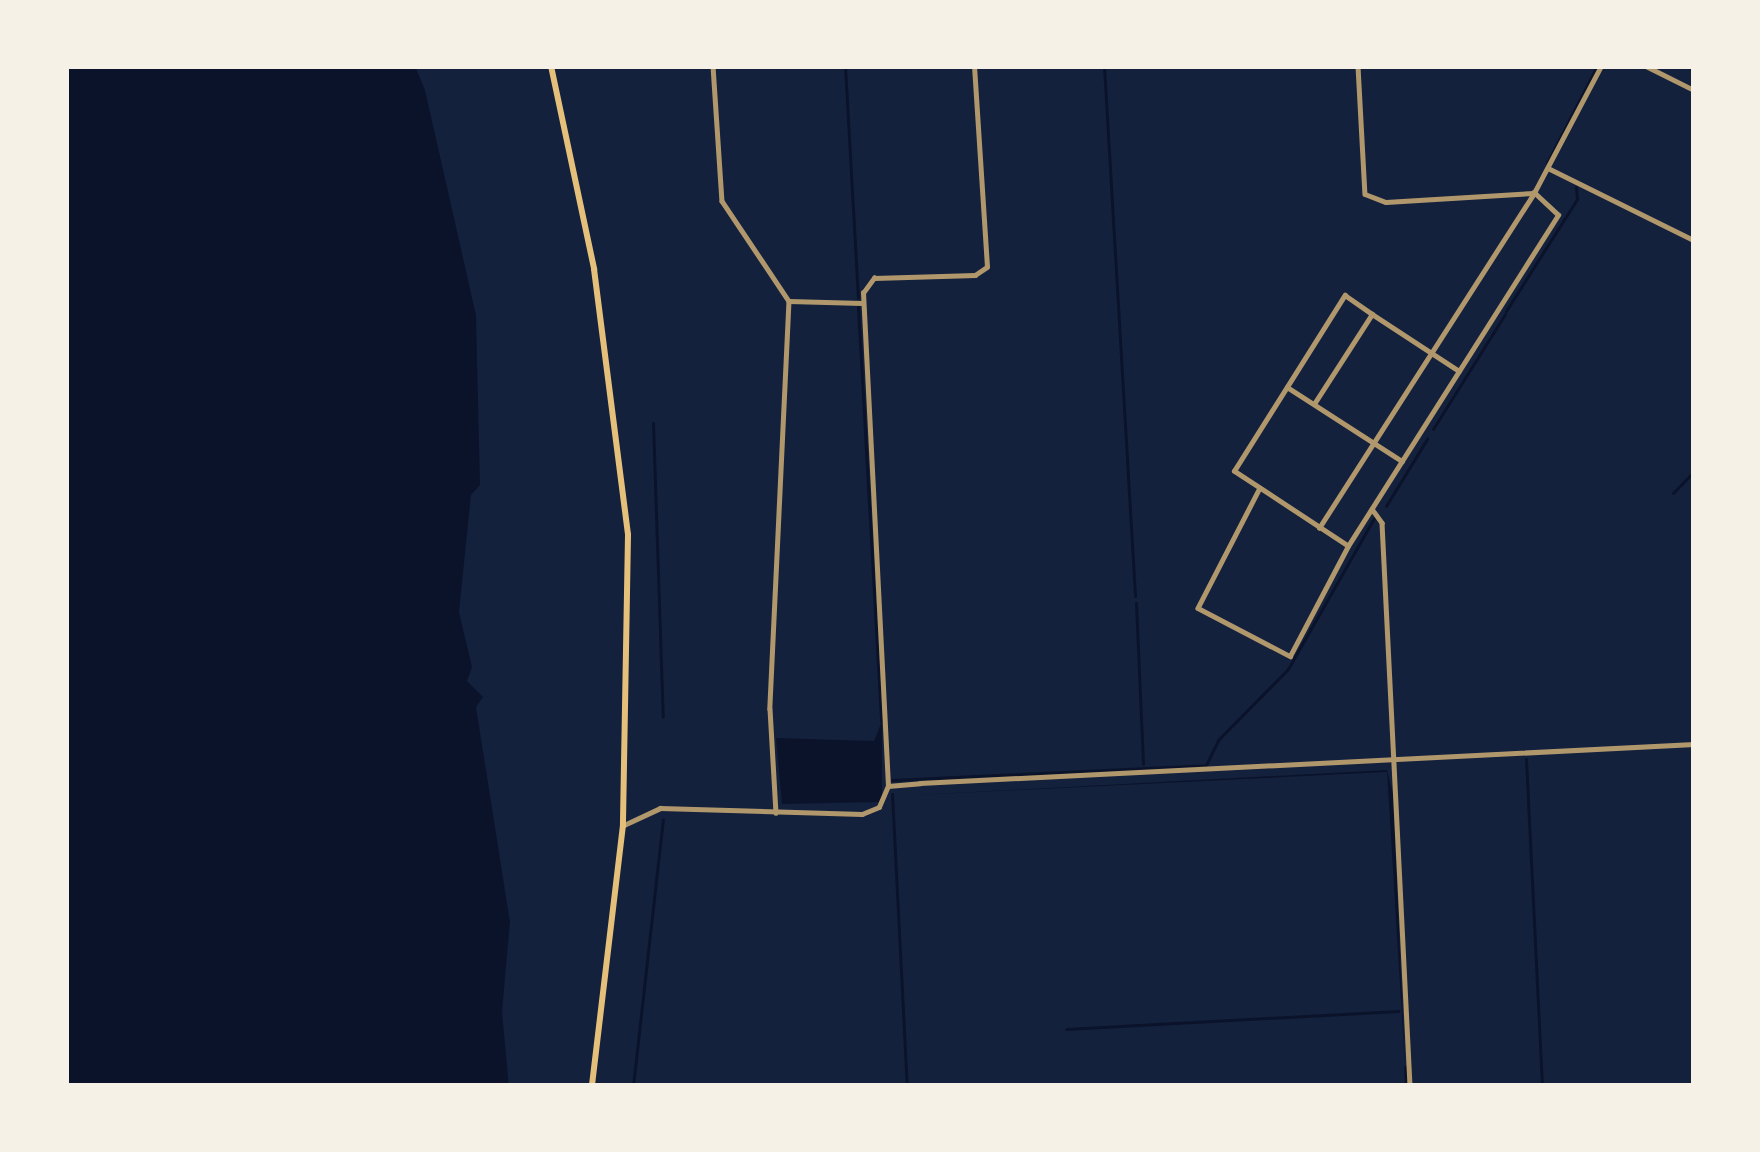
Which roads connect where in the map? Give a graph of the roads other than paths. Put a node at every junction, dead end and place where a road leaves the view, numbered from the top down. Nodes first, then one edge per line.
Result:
1 (551, 66) edge
2 (713, 66) edge
3 (974, 66) edge
4 (1358, 66) edge
5 (1601, 66) edge
6 (1646, 66) edge
7 (1694, 90) edge
8 (1548, 168) junction
9 (1534, 193) junction
10 (1694, 240) edge
11 (789, 301) junction
12 (862, 304) junction
13 (1372, 314) junction
14 (1432, 352) junction
15 (1459, 371) junction
16 (1287, 387) junction
17 (1314, 404) junction
18 (1373, 442) junction
19 (1402, 461) junction
20 (1260, 488) junction
21 (1372, 508) junction
22 (1319, 528) junction
23 (1348, 546) junction
24 (1694, 745) edge
25 (1395, 760) junction
26 (887, 786) junction
27 (776, 813) junction
28 (623, 826) junction
29 (592, 1086) edge
30 (1410, 1086) edge

1 - 28 highway
2 - 11 street
3 - 12 street
4 - 9 street
5 - 8 street
6 - 7 street
8 - 9 street
8 - 10 street
9 - 14 street
9 - 15 street
11 - 12 street
11 - 27 street
12 - 26 street
13 - 14 street
13 - 16 street
13 - 17 street
14 - 15 street
14 - 18 street
15 - 19 street
16 - 17 street
16 - 20 street
17 - 18 street
18 - 19 street
18 - 22 street
19 - 21 street
20 - 22 street
20 - 23 street
21 - 23 street
21 - 25 street
22 - 23 street
24 - 25 street
25 - 26 street
25 - 30 street
26 - 27 street
27 - 28 street
28 - 29 highway

